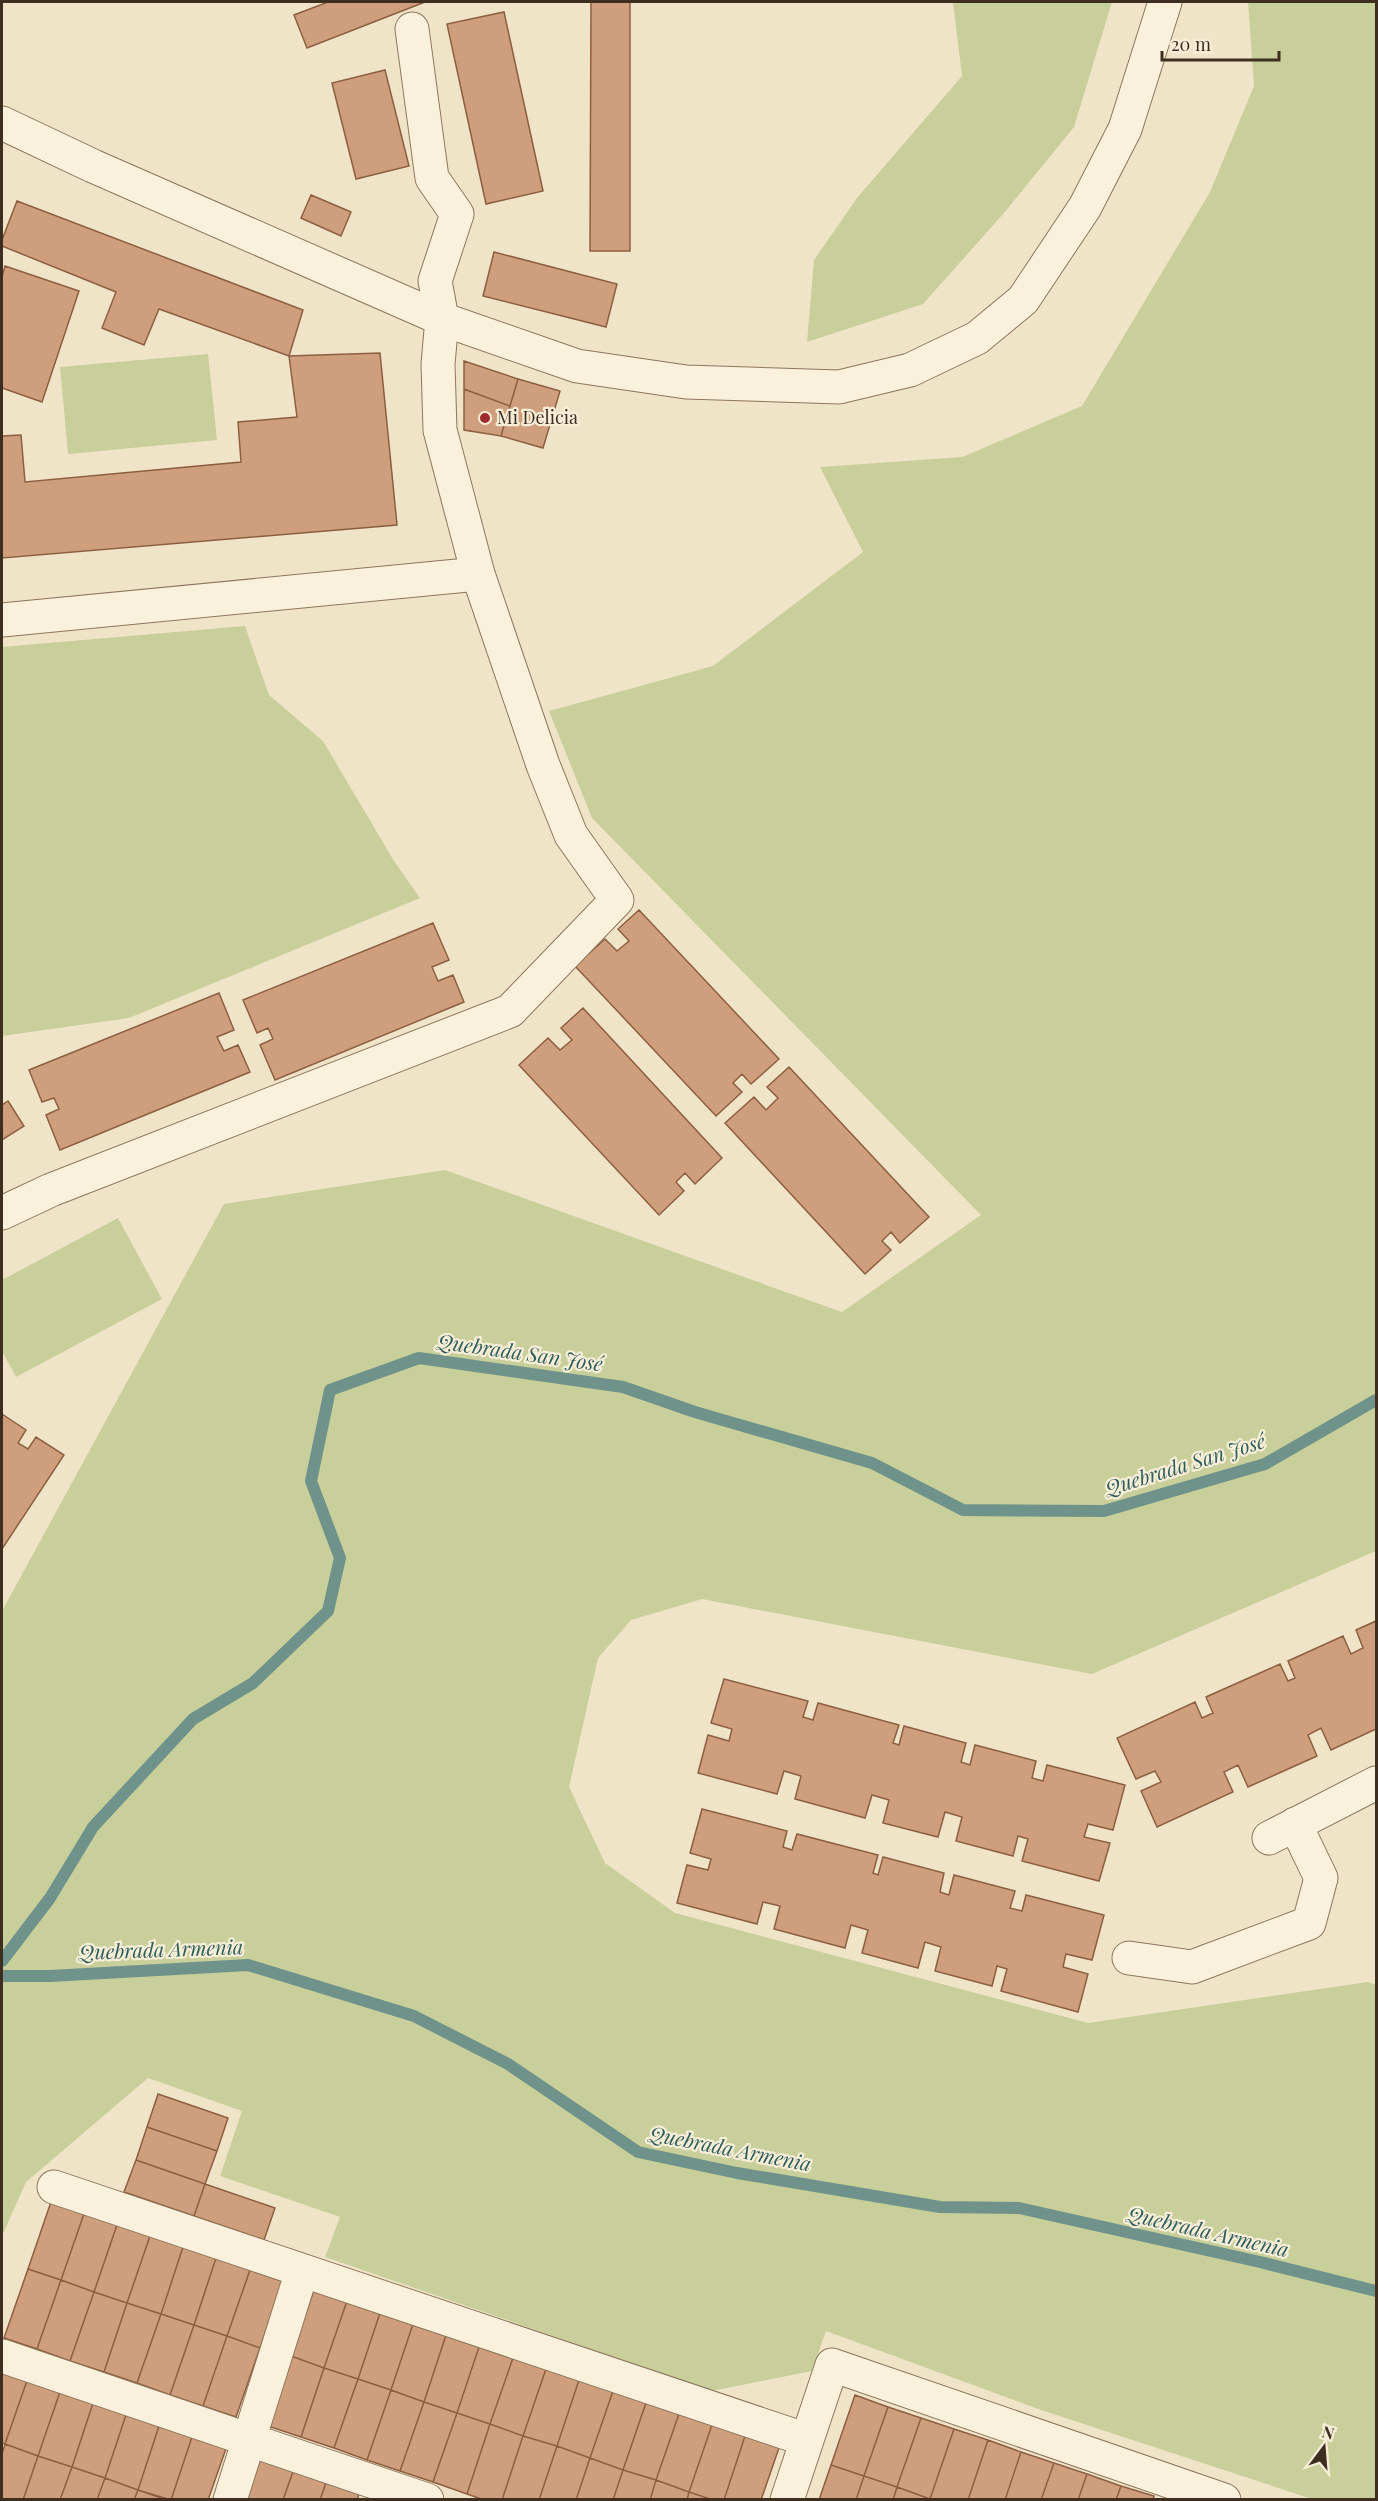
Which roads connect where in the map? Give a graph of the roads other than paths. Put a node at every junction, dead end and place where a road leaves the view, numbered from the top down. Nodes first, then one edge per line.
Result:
1 (1165, 2) edge
2 (412, 28) dead end
3 (2, 126) edge
4 (442, 319) junction
5 (478, 574) junction
6 (2, 620) edge
7 (2, 1213) edge
8 (1377, 1783) edge
9 (1129, 1958) dead end
10 (54, 2187) dead end
11 (302, 2271) junction
12 (2, 2356) edge
13 (249, 2439) junction
14 (807, 2440) junction
15 (230, 2499) edge
16 (427, 2499) edge
17 (787, 2499) edge
18 (1224, 2499) edge

1 - 4 street
2 - 4 street
3 - 4 street
4 - 5 street
5 - 6 street
5 - 7 street
8 - 9 street
10 - 11 street
11 - 13 street
11 - 14 street
12 - 13 street
13 - 15 street
13 - 16 street
14 - 17 street
14 - 18 street

